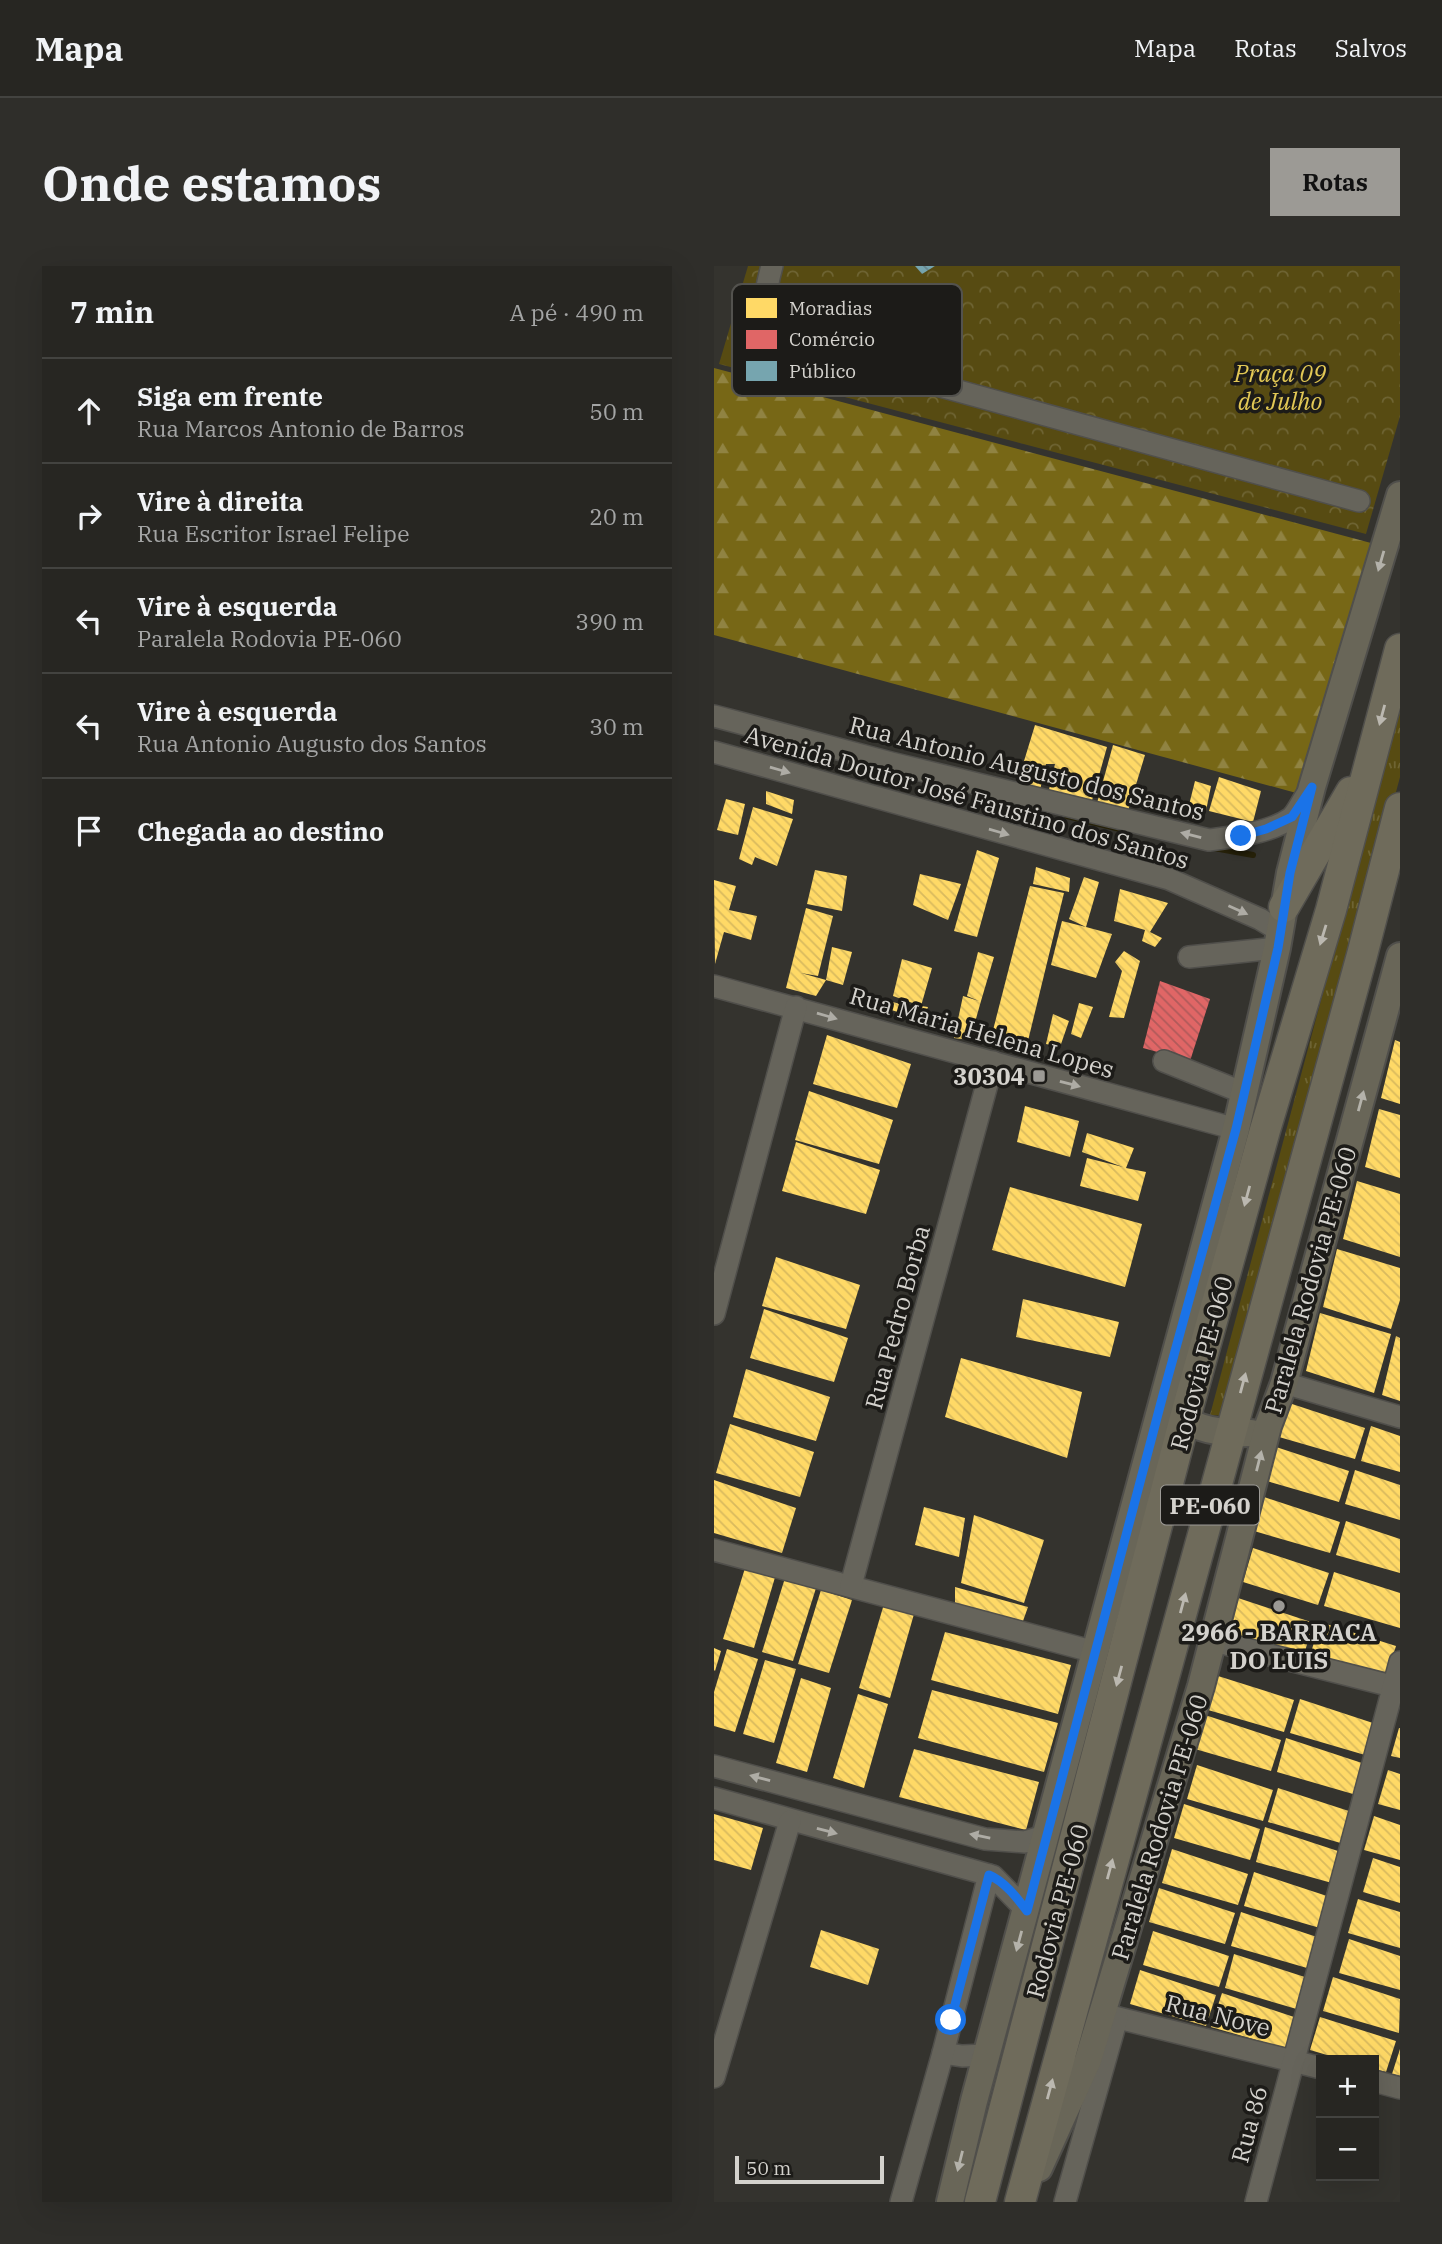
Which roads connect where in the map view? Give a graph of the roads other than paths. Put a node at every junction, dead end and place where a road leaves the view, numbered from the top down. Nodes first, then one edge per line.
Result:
1 (772, 266) edge
2 (767, 284) edge
3 (962, 392) edge
4 (1400, 495) edge
5 (1359, 501) dead end
6 (1400, 649) edge
7 (714, 716) edge
8 (714, 752) edge
9 (1370, 762) junction
10 (1312, 787) junction
11 (1400, 808) edge
12 (1400, 854) edge
13 (1375, 904) junction
14 (1280, 928) junction
15 (1400, 956) edge
16 (1189, 957) dead end
17 (714, 986) edge
18 (796, 1007) junction
19 (1393, 1016) edge
20 (1164, 1061) dead end
21 (993, 1062) junction
22 (1244, 1093) junction
23 (1236, 1129) junction
24 (714, 1314) edge
25 (1283, 1383) junction
26 (1163, 1395) junction
27 (1400, 1417) edge
28 (1184, 1422) junction
29 (1268, 1426) junction
30 (1229, 1433) junction
31 (714, 1550) edge
32 (851, 1586) junction
33 (1214, 1642) junction
34 (1095, 1652) junction
35 (1400, 1662) edge
36 (1396, 1687) edge
37 (714, 1766) edge
38 (714, 1798) edge
39 (790, 1821) junction
40 (1046, 1835) junction
41 (989, 1875) junction
42 (1027, 1911) junction
43 (1110, 2016) junction
44 (943, 2053) junction
45 (987, 2055) junction
46 (1294, 2061) junction
47 (1316, 2067) edge
48 (714, 2077) edge
49 (1379, 2082) edge
50 (1400, 2088) edge
51 (901, 2202) edge
52 (950, 2202) edge
53 (980, 2202) edge
54 (1022, 2202) edge
55 (1065, 2202) edge
56 (1256, 2202) edge

1 - 2 street
3 - 5 street
4 -> 10 main road, PE-060
6 -> 9 highway, Rodovia PE-060 / PE-060
10 -> 7 street, Rua Antonio Augusto dos Santos
8 -> 14 street, Avenida Doutor José Faustino dos Santos
9 - 14 highway
9 -> 28 highway, Rodovia PE-060 / PE-060
10 - 14 main road, PE-060
11 - 13 highway, Rodovia PE-060 / PE-060
12 - 13 highway
30 -> 13 highway, Rodovia PE-060 / PE-060
14 - 16 street
14 - 22 main road, PE-060
15 - 19 main road, Paralela Rodovia PE-060 / PE-060
17 - 18 street, Rua Maria Helena Lopes
18 -> 21 street, Rua Maria Helena Lopes
18 - 24 street
25 -> 19 main road, Paralela Rodovia PE-060 / PE-060
20 - 22 street
21 -> 23 street, Rua Maria Helena Lopes
21 - 32 street, Rua Pedro Borba
22 - 23 main road, PE-060
23 - 26 main road, PE-060
25 - 27 street
25 - 29 main road, Paralela Rodovia PE-060 / PE-060
26 - 28 main road
26 - 34 main road, PE-060
28 - 30 main road
28 -> 53 highway, Rodovia PE-060 / PE-060
29 - 30 main road
33 -> 29 main road, Paralela Rodovia PE-060 / PE-060
54 -> 30 highway, Rodovia PE-060 / PE-060
31 - 32 street
32 - 34 street
33 - 36 street
33 - 43 main road, Paralela Rodovia PE-060 / PE-060
34 - 40 main road, PE-060
35 - 36 street, Rua 86
36 - 46 street, Rua 86
40 -> 37 street
38 - 39 street
39 -> 41 street
39 - 48 street
40 - 42 main road, PE-060
41 - 42 street
41 - 44 street
42 -> 45 main road, PE-060
43 - 46 street, Rua Nove
43 - 54 main road, Paralela Rodovia PE-060 / PE-060
43 - 55 street
44 - 45 street
44 - 51 street
45 -> 52 main road, PE-060
46 - 47 street, Rua Nove
46 - 56 street, Rua 86
49 - 50 street

